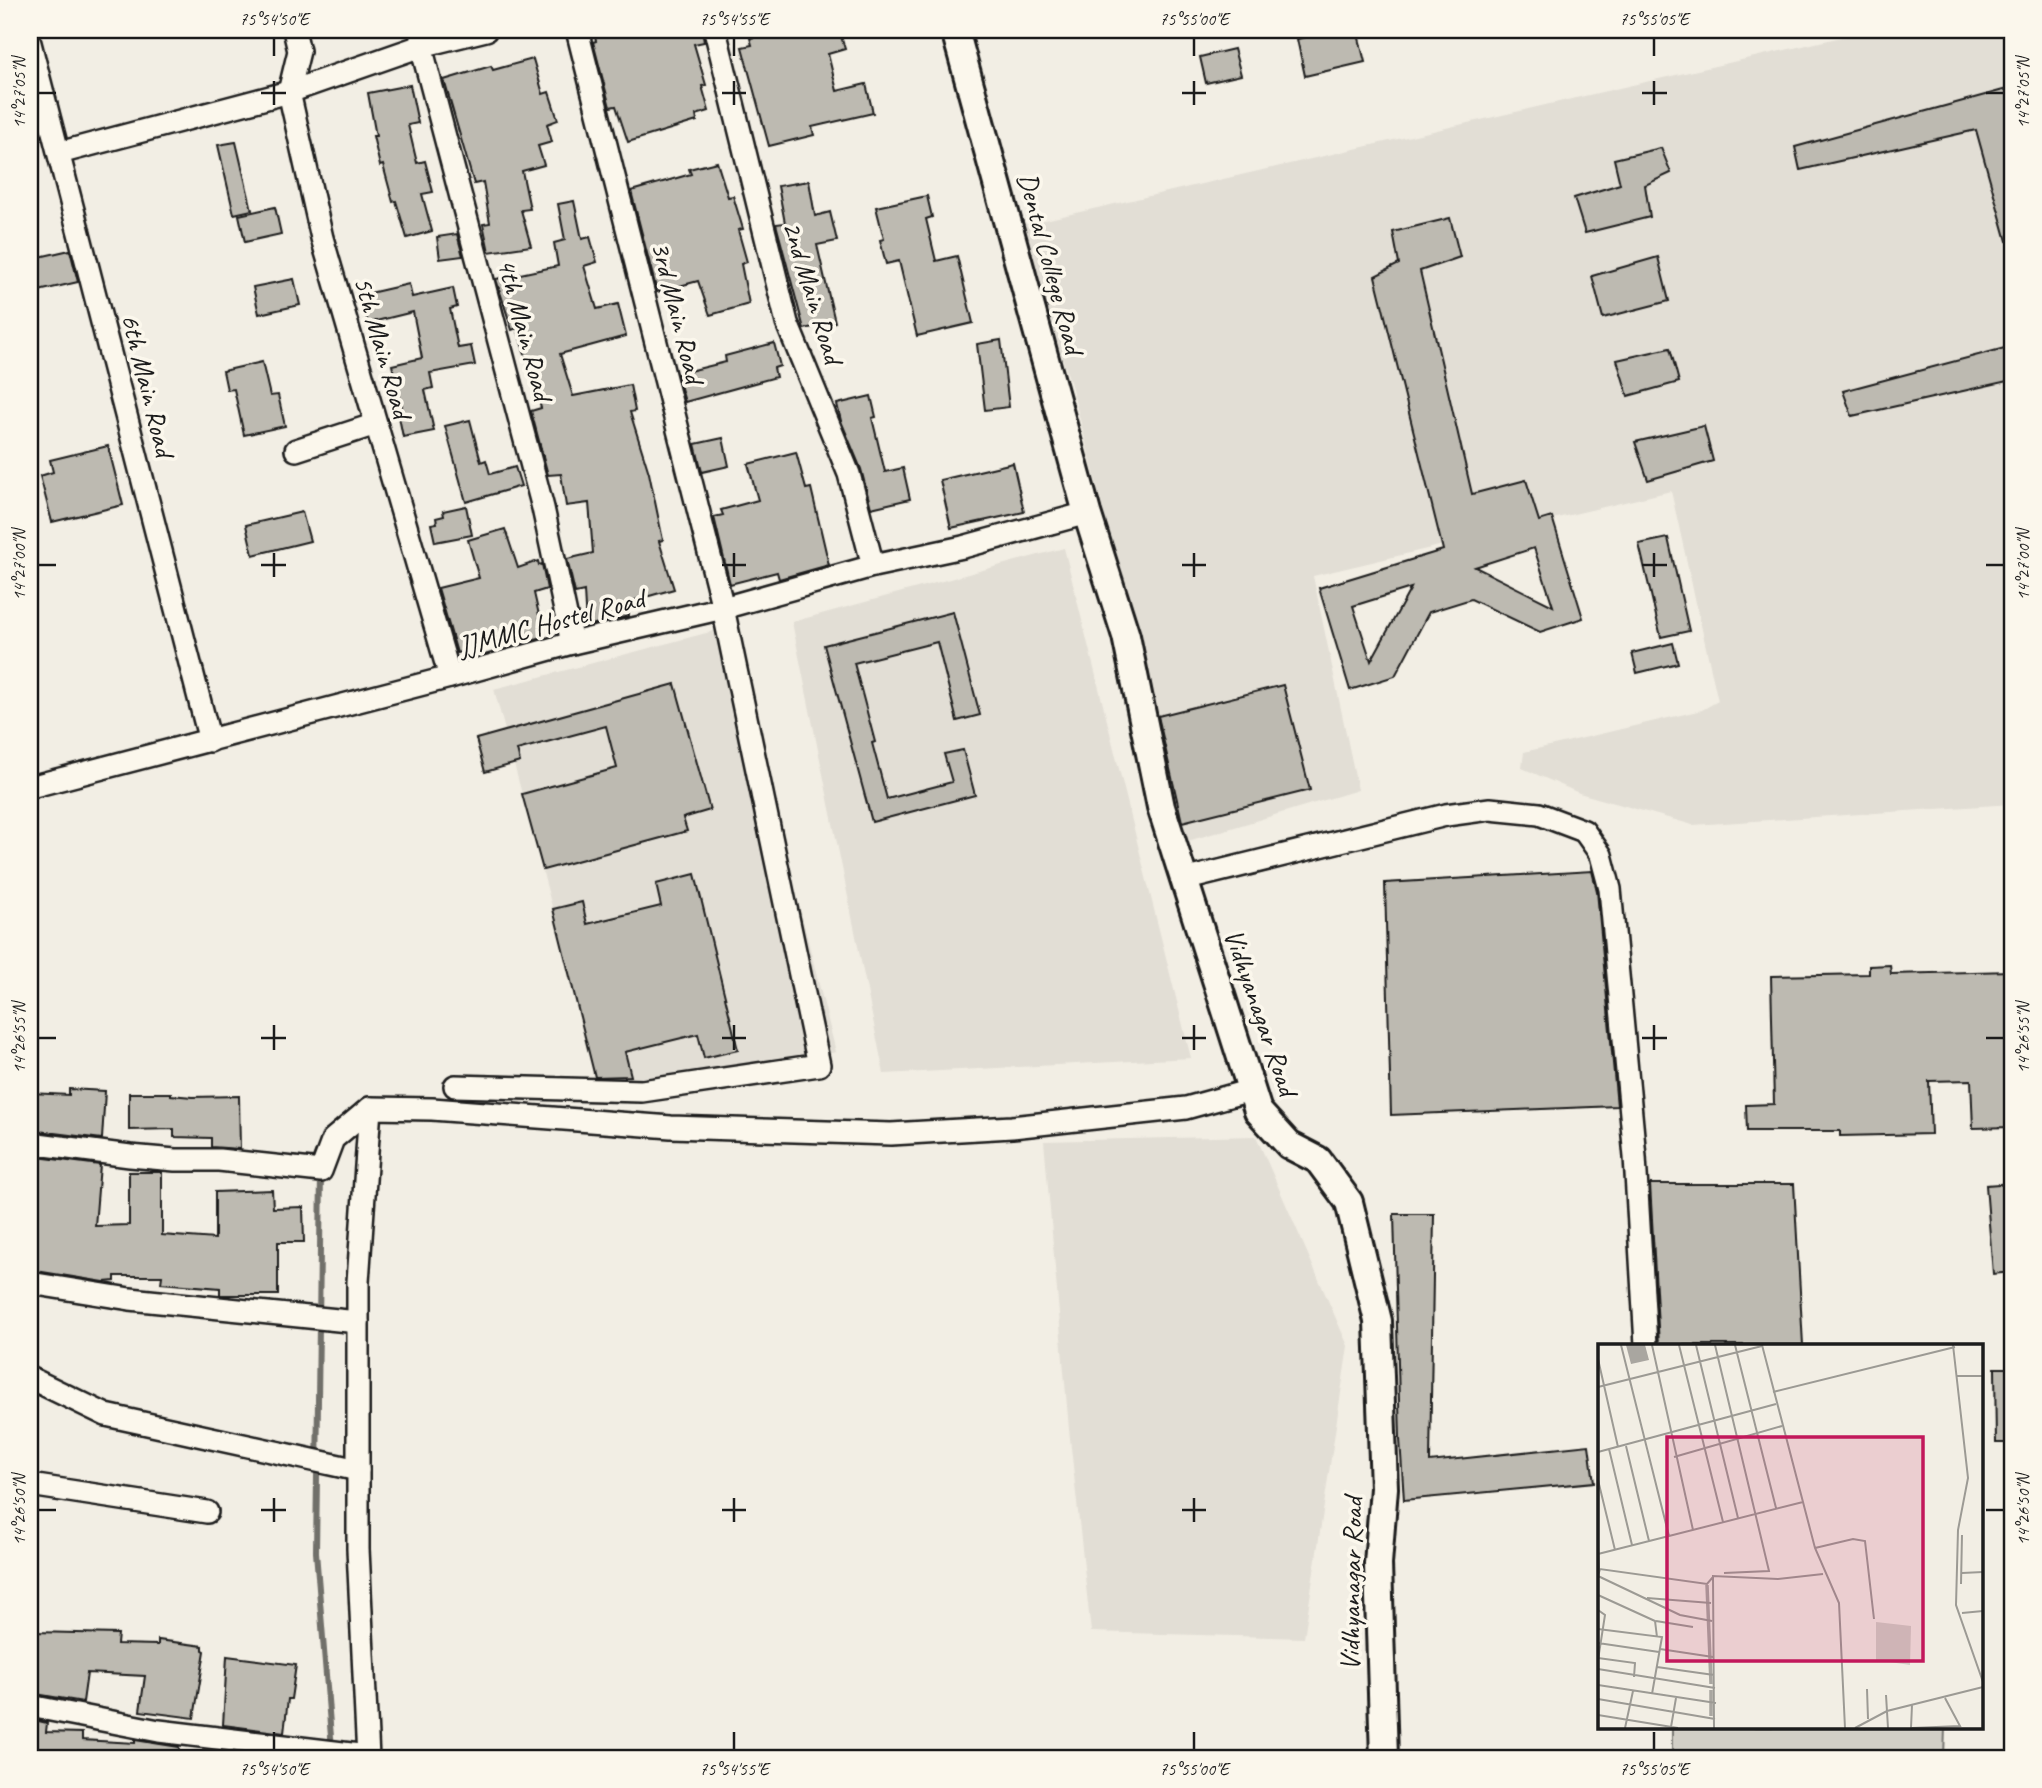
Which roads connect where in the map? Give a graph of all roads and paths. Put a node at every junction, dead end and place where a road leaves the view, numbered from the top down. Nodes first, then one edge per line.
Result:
1 (294, 30) edge
2 (486, 30) edge
3 (577, 30) edge
4 (715, 30) edge
5 (955, 30) edge
6 (421, 38) edge
7 (30, 43) edge
8 (289, 92) junction
9 (59, 153) junction
10 (376, 424) junction
11 (296, 450) dead end
12 (1087, 513) junction
13 (873, 566) junction
14 (723, 608) junction
15 (572, 643) junction
16 (450, 677) junction
17 (210, 741) junction
18 (30, 787) edge
19 (1183, 880) junction
20 (455, 1086) dead end
21 (1251, 1090) junction
22 (370, 1108) junction
23 (30, 1143) edge
24 (30, 1283) edge
25 (358, 1322) junction
26 (1646, 1344) edge
27 (30, 1378) edge
28 (358, 1469) junction
29 (30, 1485) edge
30 (207, 1512) dead end
31 (30, 1706) edge
32 (368, 1757) edge
33 (1384, 1758) edge

1 - 8 street, 5th Main Road
2 - 6 street
3 - 14 street, 3rd Main Road
4 - 13 street, 2nd Main Road
5 - 12 street, Dental College Road
6 - 8 street
6 - 15 street, 4th Main Road
7 - 9 street, 6th Main Road
8 - 9 street
8 - 10 street, 5th Main Road
9 - 17 street, 6th Main Road
10 - 11 street
10 - 16 street, 5th Main Road
12 - 13 street, JJMMC Hostel Road
12 - 19 street, Vidhyanagar Road
13 - 14 street, JJMMC Hostel Road
14 - 15 street, JJMMC Hostel Road
14 - 20 street, 3rd Main Road
15 - 16 street, JJMMC Hostel Road
16 - 17 street, JJMMC Hostel Road
17 - 18 street, JJMMC Hostel Road
19 - 21 street, Vidhyanagar Road
19 - 26 street
21 - 22 street
21 - 33 street, Vidhyanagar Road
22 - 23 street
22 - 25 street
24 - 25 street
25 - 28 street
27 - 28 street
28 - 32 street
29 - 30 street
31 - 32 street

